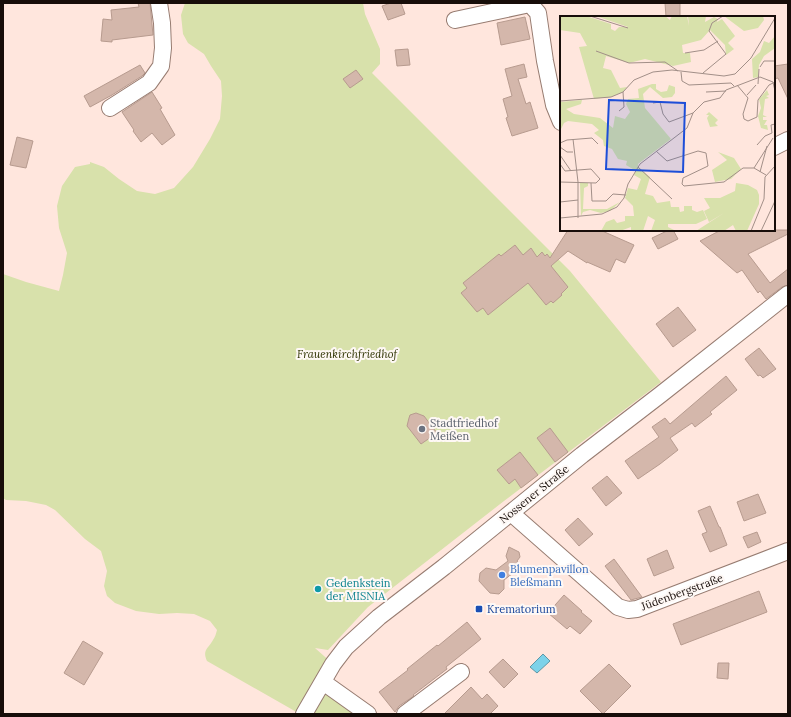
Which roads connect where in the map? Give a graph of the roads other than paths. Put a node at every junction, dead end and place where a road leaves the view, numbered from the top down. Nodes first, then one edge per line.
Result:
1 (159, 3) edge
2 (455, 20) dead end
3 (110, 108) dead end
4 (560, 120) edge
5 (788, 140) edge
6 (775, 146) edge
7 (788, 294) edge
8 (511, 513) junction
9 (788, 551) edge
10 (461, 672) dead end
11 (323, 682) junction
12 (304, 714) edge
13 (368, 714) edge
14 (405, 714) edge

1 - 3 street
2 - 4 street
5 - 6 street
7 - 8 street, Nossener Straße
8 - 9 street, Jüdenbergstraße
8 - 11 street, Nossener Straße
10 - 14 street
11 - 12 street, Nossener Straße
11 - 13 street

